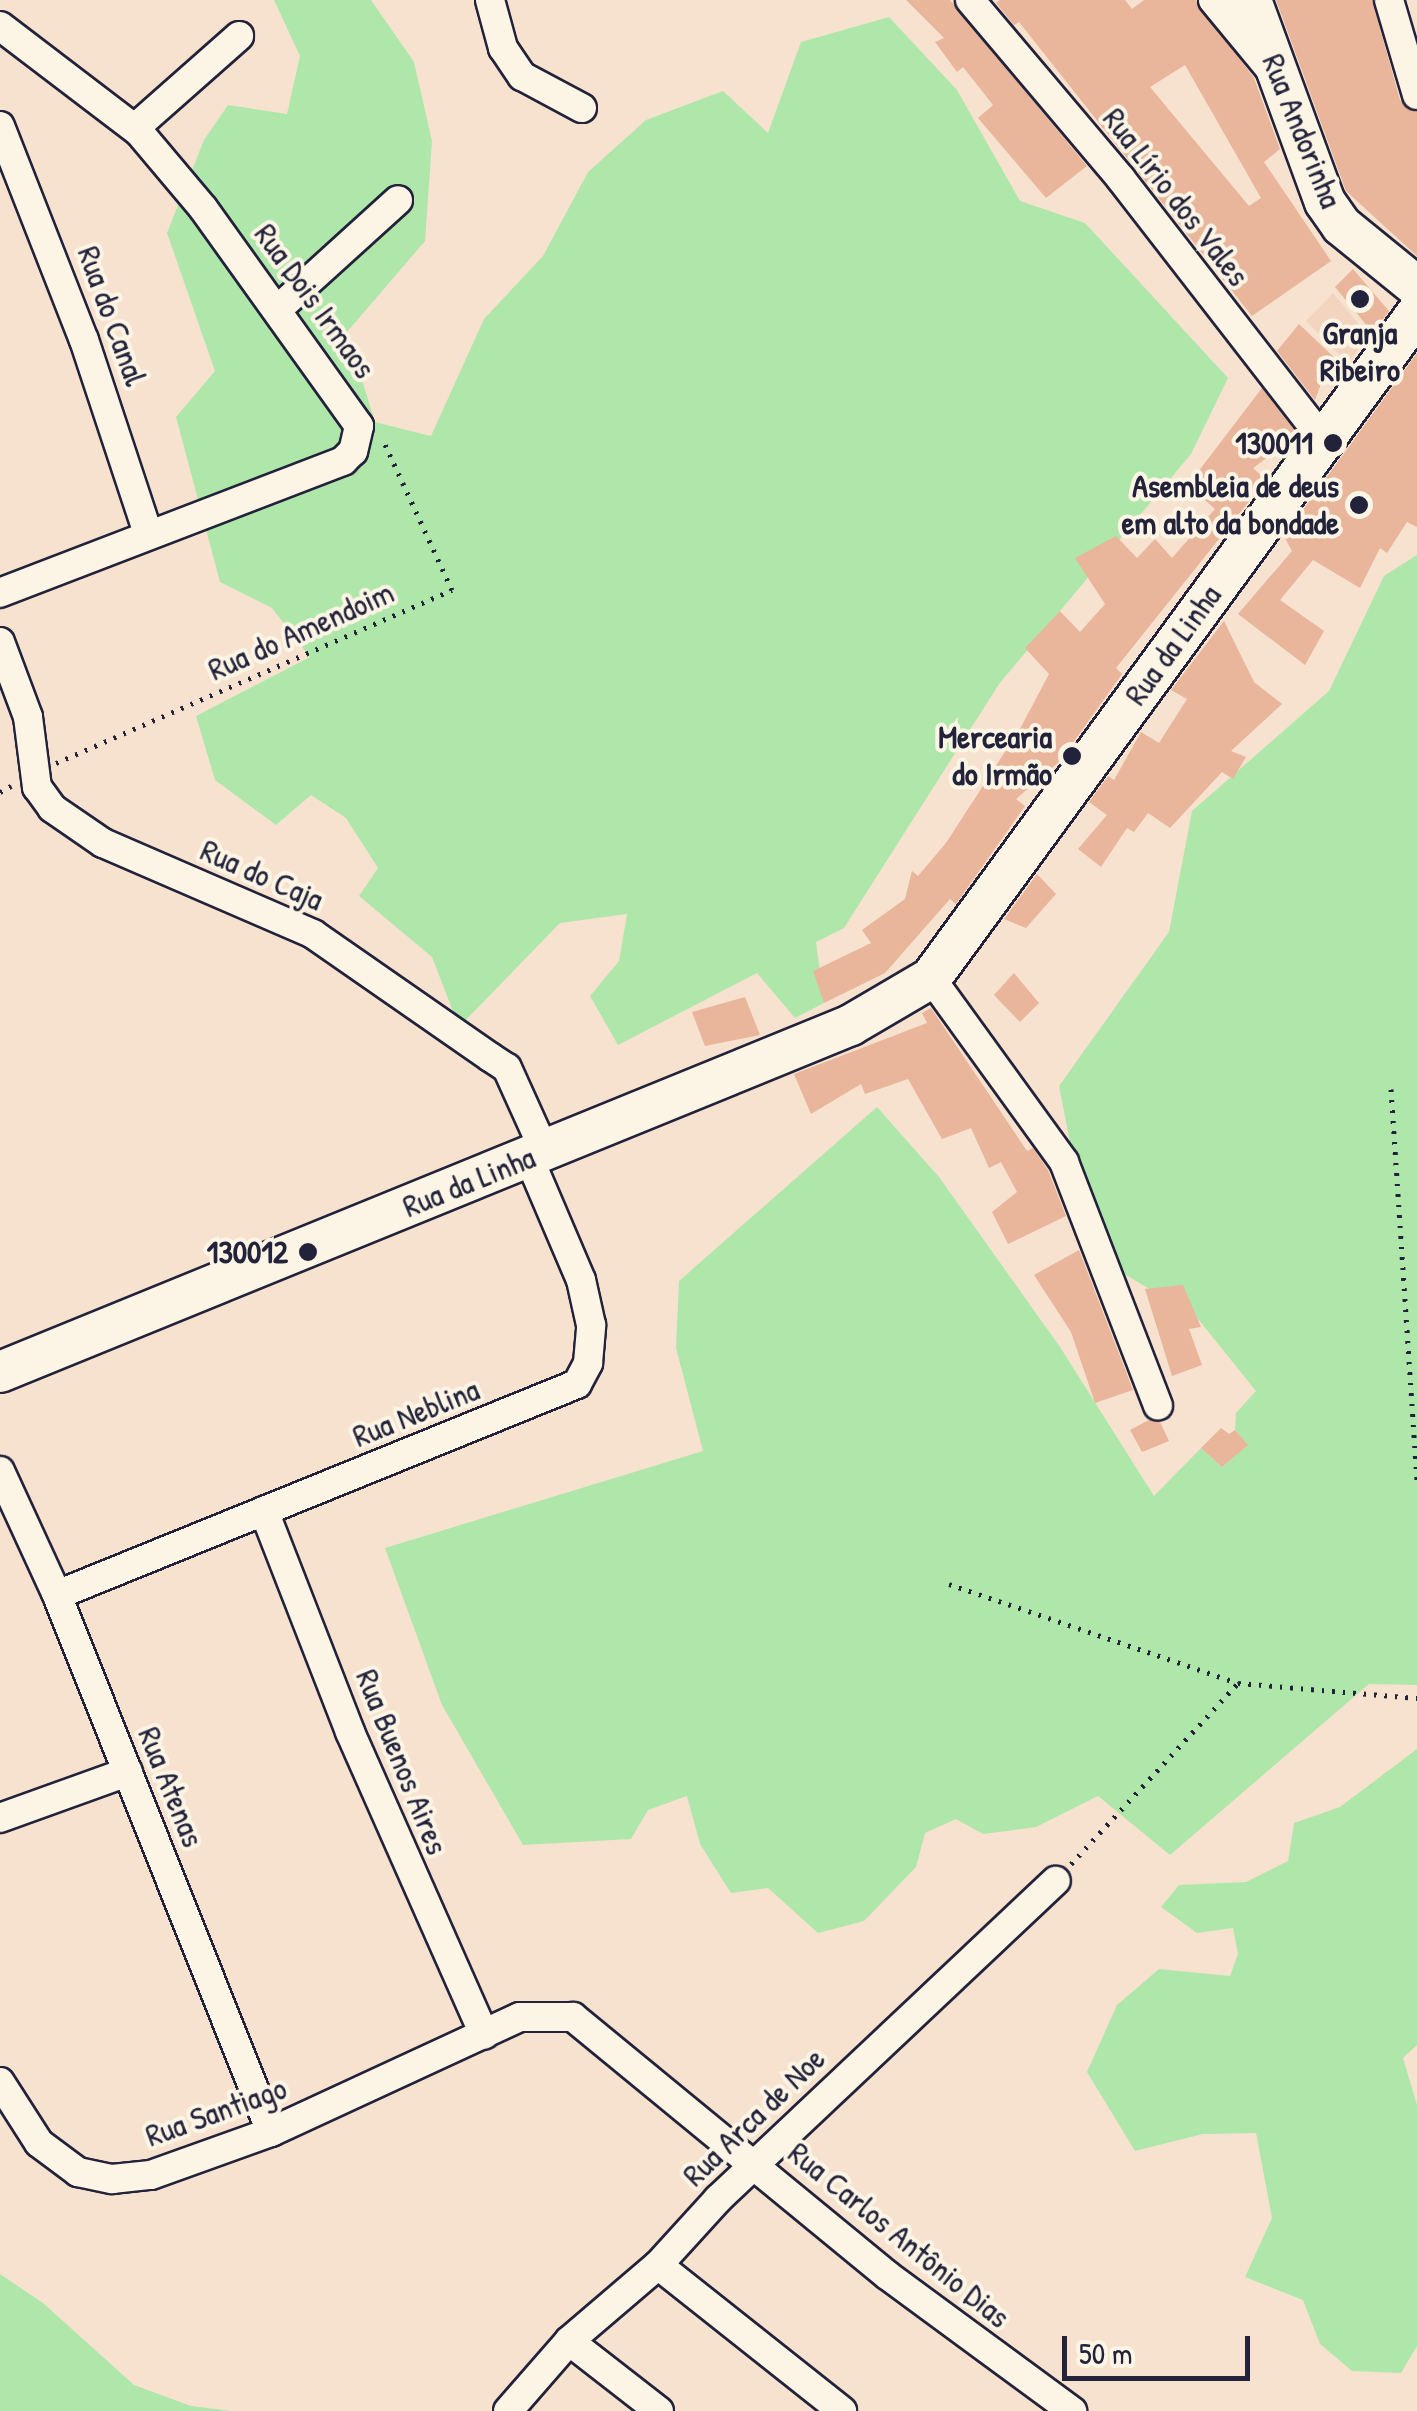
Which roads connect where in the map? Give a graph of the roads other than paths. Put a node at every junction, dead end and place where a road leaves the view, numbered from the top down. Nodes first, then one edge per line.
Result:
1 (490, 0) edge
2 (970, 0) edge
3 (1213, 0) edge
4 (1251, 0) edge
5 (1389, 0) edge
6 (0, 26) edge
7 (239, 36) dead end
8 (1280, 80) junction
9 (1417, 95) edge
10 (582, 108) dead end
11 (0, 126) edge
12 (135, 128) junction
13 (398, 200) dead end
14 (278, 309) junction
15 (1416, 309) edge
16 (1323, 439) junction
17 (148, 534) junction
18 (0, 593) edge
19 (0, 642) edge
20 (931, 978) junction
21 (537, 1155) junction
22 (0, 1372) edge
23 (1158, 1405) dead end
24 (0, 1471) edge
25 (264, 1511) junction
26 (57, 1595) junction
27 (128, 1772) junction
28 (0, 1818) edge
29 (1056, 1881) road end
30 (484, 2035) junction
31 (0, 2082) edge
32 (271, 2132) junction
33 (755, 2164) junction
34 (658, 2265) junction
35 (569, 2341) junction
36 (508, 2411) edge
37 (659, 2411) edge
38 (842, 2411) edge
39 (1072, 2411) edge

1 - 10 street
2 - 16 street, Rua Lírio dos Vales
3 - 8 street
4 - 8 street, Rua Andorinha
5 - 9 street
6 - 12 street, Rua Dois Irmaos
7 - 12 street
8 - 15 street, Rua Andorinha
11 - 17 street, Rua do Canal
12 - 14 street, Rua Dois Irmaos
13 - 14 street
14 - 17 street, Rua Dois Irmaos
15 - 16 street, Rua da Linha
16 - 20 street, Rua da Linha
17 - 18 street, Rua Dois Irmaos
19 - 21 street, Rua do Caja
20 - 21 street, Rua da Linha
20 - 23 street
21 - 22 street, Rua da Linha
21 - 25 street, Rua Neblina
24 - 26 street, Rua Atenas
25 - 26 street, Rua Neblina
25 - 30 street, Rua Buenos Aires
26 - 27 street, Rua Atenas
27 - 28 street
27 - 32 street, Rua Atenas
29 - 33 street, Rua Arca de Noe
30 - 32 street, Rua Santiago
30 - 33 street, Rua Carlos Antônio Dias
31 - 32 street, Rua Santiago
33 - 34 street, Rua Arca de Noe
33 - 39 street, Rua Carlos Antônio Dias
34 - 35 street, Rua Arca de Noe
34 - 38 street
35 - 36 street, Rua Arca de Noe
35 - 37 street

